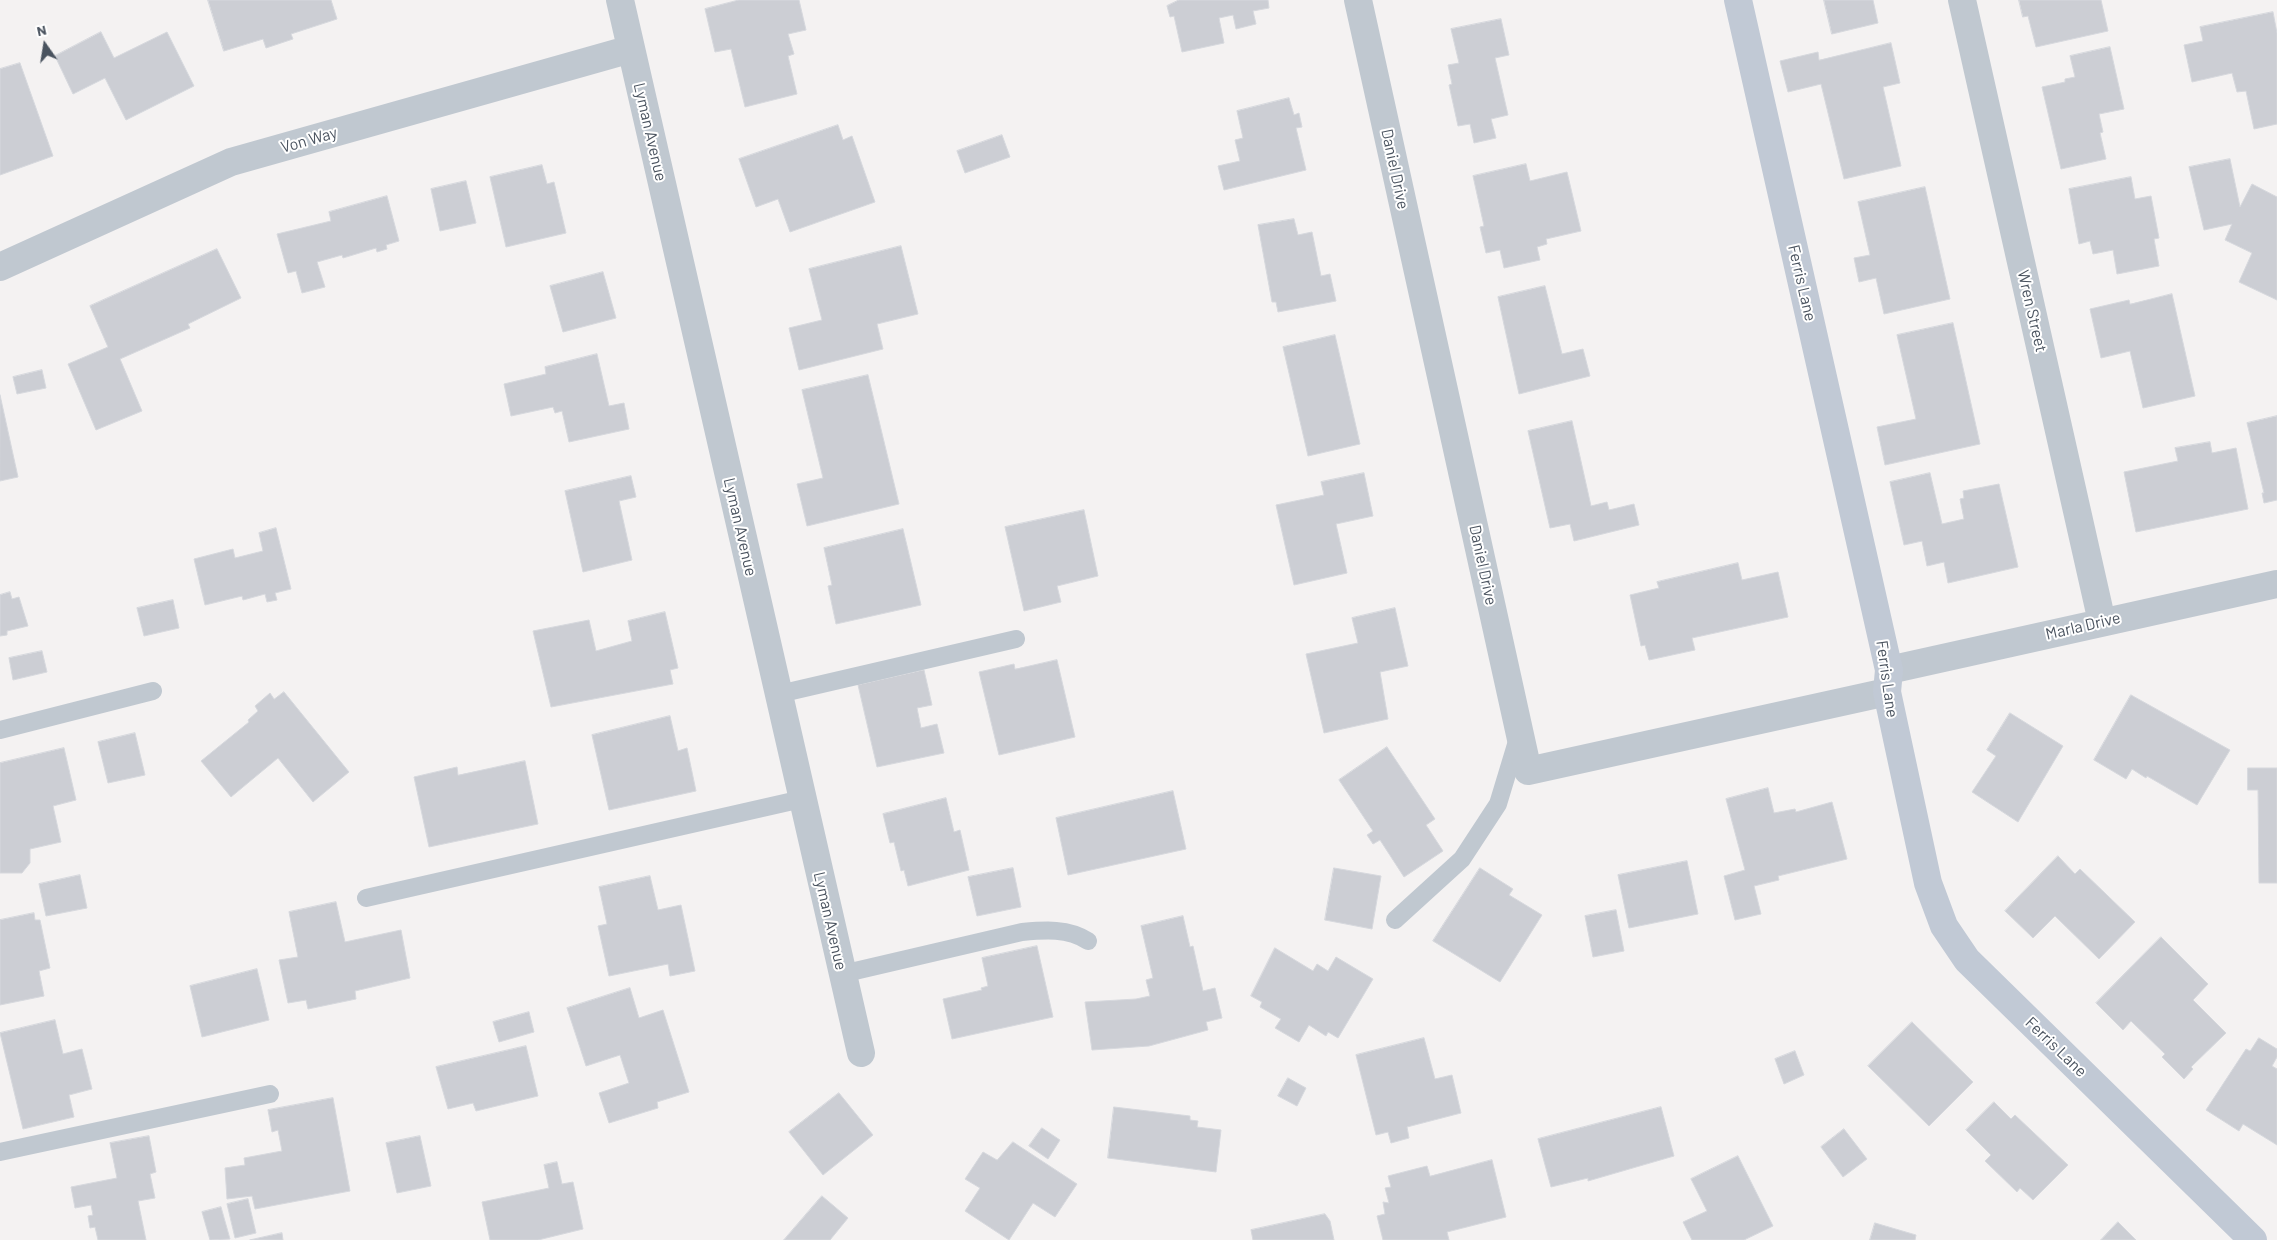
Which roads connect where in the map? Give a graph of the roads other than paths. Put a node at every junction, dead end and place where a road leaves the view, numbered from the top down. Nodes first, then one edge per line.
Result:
1 (620, 0) edge
2 (1358, 0) edge
3 (1738, 0) edge
4 (1962, 0) edge
5 (631, 49) junction
6 (0, 267) edge
7 (2277, 584) edge
8 (2102, 622) junction
9 (1016, 639) dead end
10 (1888, 681) junction
11 (153, 692) dead end
12 (779, 694) junction
13 (0, 730) edge
14 (1520, 733) junction
15 (802, 799) junction
16 (366, 898) dead end
17 (1395, 920) dead end
18 (1088, 940) dead end
19 (842, 974) junction
20 (861, 1053) dead end
21 (270, 1094) dead end
22 (0, 1152) edge
23 (2253, 1240) edge

1 - 5 street, Lyman Avenue
2 - 14 street, Daniel Drive
3 - 10 street, Ferris Lane
4 - 8 street, Wren Street
5 - 6 street, Von Way
5 - 12 street, Lyman Avenue
7 - 8 street, Marla Drive
8 - 10 street, Marla Drive
9 - 12 lane
10 - 14 street, Daniel Drive
10 - 23 street, Ferris Lane
11 - 13 lane
12 - 15 street, Lyman Avenue
14 - 17 lane
15 - 16 lane
15 - 19 street, Lyman Avenue
18 - 19 lane
19 - 20 street, Lyman Avenue
21 - 22 lane

